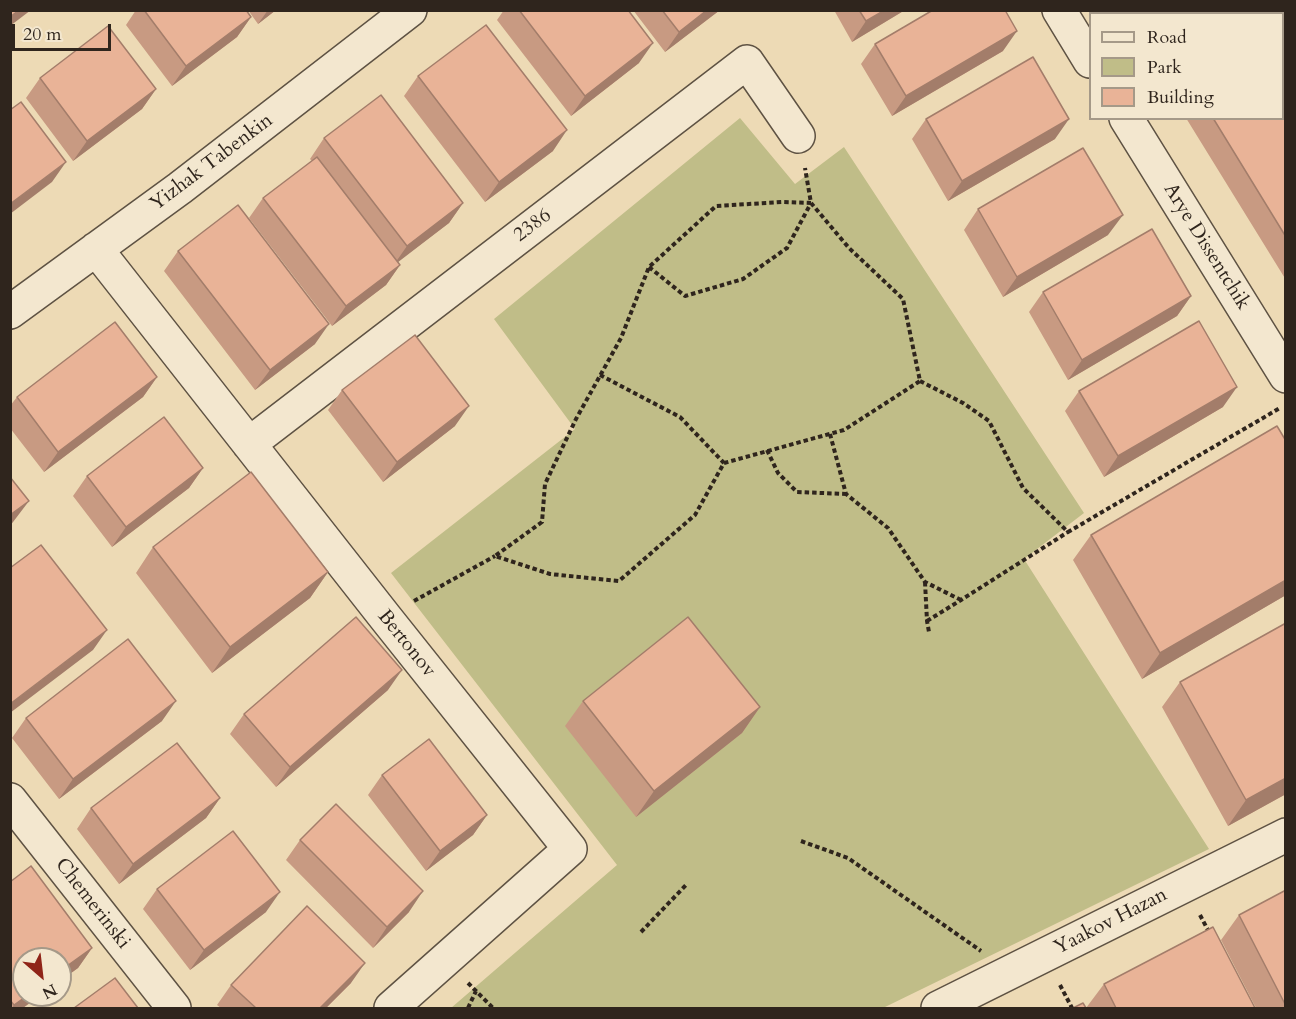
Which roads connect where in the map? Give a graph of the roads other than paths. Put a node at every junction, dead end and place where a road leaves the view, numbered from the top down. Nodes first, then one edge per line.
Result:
1 (410, 10) edge
2 (1059, 10) edge
3 (1089, 59) edge
4 (1127, 120) edge
5 (798, 136) dead end
6 (96, 249) junction
7 (10, 312) edge
8 (1286, 376) edge
9 (249, 444) junction
10 (10, 800) edge
11 (1286, 835) edge
12 (174, 1008) edge
13 (391, 1008) edge
14 (938, 1008) edge

1 - 6 street, Yizhak Tabenkin
2 - 3 street
4 - 8 street, Arye Dissentchik
5 - 9 street, 2386
6 - 7 street, Yizhak Tabenkin
6 - 9 street, Bertonov
9 - 13 street, Bertonov
10 - 12 street, Chemerinski
11 - 14 street, Yaakov Hazan

